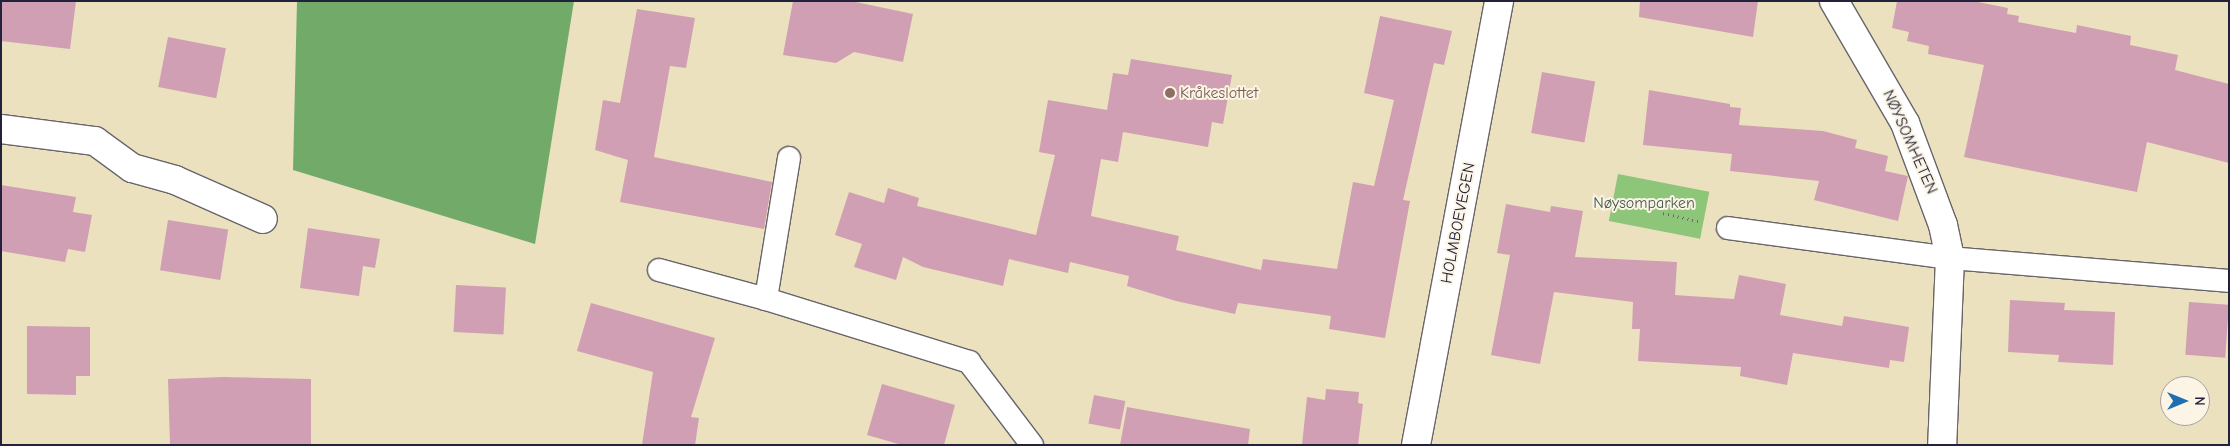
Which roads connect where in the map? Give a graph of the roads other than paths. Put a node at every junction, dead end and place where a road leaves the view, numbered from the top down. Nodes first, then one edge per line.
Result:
1 (1499, 1) edge
2 (1834, 1) edge
3 (1, 129) edge
4 (789, 158) dead end
5 (264, 219) dead end
6 (1728, 228) dead end
7 (1950, 258) junction
8 (659, 270) dead end
9 (2229, 281) edge
10 (766, 299) junction
11 (1032, 445) edge
12 (1416, 445) edge
13 (1942, 445) edge

1 - 12 street, HOLMBOEVEGEN
2 - 7 street, NØYSOMHETEN
3 - 5 street
4 - 10 lane
6 - 7 lane
7 - 9 lane
7 - 13 street, NØYSOMHETEN
8 - 10 lane
10 - 11 lane

